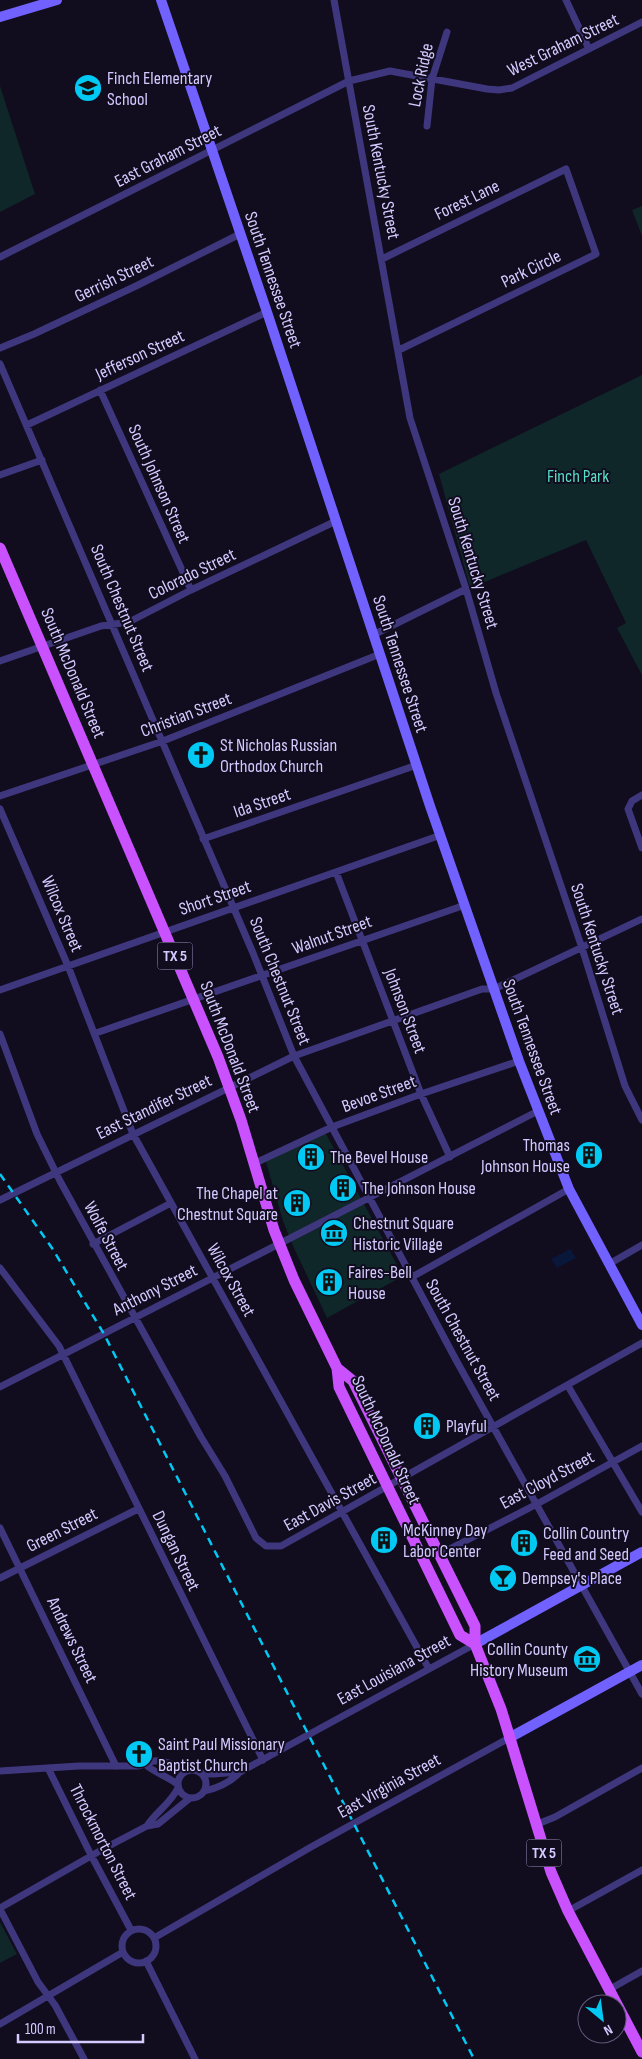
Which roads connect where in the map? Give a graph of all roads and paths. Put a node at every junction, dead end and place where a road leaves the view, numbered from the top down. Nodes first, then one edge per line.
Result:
1 (57, 0) edge
2 (161, 0) edge
3 (334, 0) edge
4 (566, 0) edge
5 (33, 3) edge
6 (0, 17) edge
7 (642, 22) edge
8 (446, 32) dead end
9 (589, 49) junction
10 (432, 79) junction
11 (349, 81) junction
12 (427, 126) dead end
13 (212, 151) junction
14 (566, 169) joint
15 (240, 234) junction
16 (0, 257) edge
17 (382, 258) junction
18 (267, 312) junction
19 (0, 348) edge
20 (399, 350) junction
21 (0, 364) edge
22 (100, 390) junction
23 (27, 425) junction
24 (42, 460) junction
25 (0, 475) edge
26 (336, 521) junction
27 (0, 548) edge
28 (466, 589) junction
29 (191, 590) junction
30 (113, 624) junction
31 (373, 635) junction
32 (42, 646) junction
33 (380, 654) junction
34 (0, 661) edge
35 (163, 741) junction
36 (93, 765) junction
37 (417, 765) junction
38 (642, 795) edge
39 (0, 796) edge
40 (0, 809) edge
41 (441, 835) junction
42 (202, 839) junction
43 (642, 848) edge
44 (336, 872) junction
45 (465, 905) junction
46 (233, 908) junction
47 (642, 919) edge
48 (164, 931) junction
49 (361, 940) junction
50 (582, 948) junction
51 (68, 966) junction
52 (262, 976) junction
53 (494, 989) junction
54 (0, 990) edge
55 (193, 999) junction
56 (392, 1021) junction
57 (96, 1033) junction
58 (0, 1034) edge
59 (294, 1056) junction
60 (519, 1061) junction
61 (229, 1086) junction
62 (421, 1094) junction
63 (538, 1111) junction
64 (642, 1120) edge
65 (332, 1127) junction
66 (133, 1134) junction
67 (450, 1157) junction
68 (253, 1164) junction
69 (56, 1172) junction
70 (570, 1189) junction
71 (369, 1198) junction
72 (0, 1200) edge
73 (171, 1203) junction
74 (93, 1244) junction
75 (279, 1244) junction
76 (642, 1245) edge
77 (609, 1264) junction
78 (0, 1268) edge
79 (412, 1276) junction
80 (213, 1277) junction
81 (134, 1318) junction
82 (642, 1325) edge
83 (642, 1343) edge
84 (63, 1354) junction
85 (337, 1368) junction
86 (568, 1386) junction
87 (0, 1387) edge
88 (494, 1427) junction
89 (642, 1446) edge
90 (612, 1463) junction
91 (402, 1479) junction
92 (388, 1488) junction
93 (537, 1504) junction
94 (138, 1509) junction
95 (343, 1512) junction
96 (642, 1512) edge
97 (0, 1528) edge
98 (266, 1546) joint
99 (642, 1552) edge
100 (440, 1554) junction
101 (20, 1568) junction
102 (0, 1578) edge
103 (582, 1585) junction
104 (475, 1644) junction
105 (642, 1665) edge
106 (429, 1669) junction
107 (630, 1671) junction
108 (642, 1694) edge
109 (510, 1738) junction
110 (263, 1760) junction
111 (146, 1765) junction
112 (116, 1766) junction
113 (48, 1768) junction
114 (642, 1768) edge
115 (0, 1771) edge
116 (185, 1771) junction
117 (240, 1772) junction
118 (201, 1773) junction
119 (178, 1786) junction
120 (204, 1791) junction
121 (190, 1798) junction
122 (535, 1825) junction
123 (147, 1826) junction
124 (91, 1855) junction
125 (642, 1870) edge
126 (0, 1908) edge
127 (568, 1911) junction
128 (131, 1930) junction
129 (154, 1938) junction
130 (123, 1952) junction
131 (146, 1961) junction
132 (642, 1971) edge
133 (610, 1989) junction
134 (48, 1996) junction
135 (0, 2024) edge
136 (642, 2052) edge
137 (84, 2059) edge
138 (195, 2059) edge

1 - 5 street
2 - 13 street, South Tennessee Street
3 - 11 street, South Kentucky Street
4 - 9 street
5 - 6 street
7 - 9 street, West Graham Street
8 - 10 street, Lock Ridge
9 - 10 street, West Graham Street
10 - 11 street, West Graham Street
10 - 12 street, Lock Ridge
11 - 13 street, East Graham Street
11 - 17 street, South Kentucky Street
13 - 15 street, South Tennessee Street
13 - 16 street, East Graham Street
14 - 17 street, Forest Lane
14 - 20 street, Park Circle
15 - 18 street, South Tennessee Street
15 - 19 street, Gerrish Street
17 - 20 street, South Kentucky Street
18 - 22 street, Jefferson Street
18 - 26 street, South Tennessee Street
20 - 28 street, South Kentucky Street
21 - 23 street, South Chestnut Street
22 - 23 street, Jefferson Street
22 - 29 street, South Johnson Street
23 - 24 street, South Chestnut Street
24 - 25 street
24 - 30 street, South Chestnut Street
26 - 29 street, Colorado Street
26 - 31 street, South Tennessee Street
27 - 32 main road, South McDonald Street / TX 5
28 - 31 street
28 - 50 street, South Kentucky Street
29 - 30 street, Colorado Street
30 - 32 street, Colorado Street
30 - 35 street, South Chestnut Street
31 - 33 street, South Tennessee Street
32 - 34 street, Colorado Street
32 - 36 main road, South McDonald Street / TX 5
33 - 35 street, Christian Street
33 - 37 street, South Tennessee Street
35 - 36 street, Christian Street
35 - 42 street, South Chestnut Street
36 - 39 street, Christian Street
36 - 48 main road, South McDonald Street / TX 5
37 - 41 street, South Tennessee Street
37 - 42 street, Ida Street
38 - 43 street
40 - 51 street, Wilcox Street
41 - 44 street, Short Street
41 - 45 street, South Tennessee Street
42 - 46 street, South Chestnut Street
44 - 46 street, Short Street
44 - 49 street
45 - 49 street, Walnut Street
45 - 53 street, South Tennessee Street
46 - 48 street, Short Street
46 - 52 street, South Chestnut Street
47 - 50 street, East Standifer Street
48 - 51 street, Short Street
48 - 55 main road, South McDonald Street / TX 5
49 - 52 street, Walnut Street
49 - 56 street, Johnson Street
50 - 53 street, East Standifer Street
50 - 64 street, South Kentucky Street
51 - 54 street, Short Street
51 - 57 street, Wilcox Street
52 - 55 street, Walnut Street
52 - 59 street, South Chestnut Street
53 - 56 street, East Standifer Street
53 - 60 street, South Tennessee Street
55 - 57 street, Walnut Street
55 - 61 main road, South McDonald Street / TX 5
56 - 59 street, East Standifer Street
56 - 62 street, Johnson Street
57 - 66 street, Wilcox Street
58 - 69 street, Wolfe Street
59 - 61 street, East Standifer Street
59 - 65 street, South Chestnut Street
60 - 62 street, Bevoe Street
60 - 63 street, South Tennessee Street
61 - 66 street, East Standifer Street
61 - 68 main road, South McDonald Street / TX 5
62 - 65 street, Bevoe Street
62 - 67 street
63 - 67 street, Anthony Street
63 - 70 street, South Tennessee Street
65 - 68 street, Bevoe Street
65 - 71 street, South Chestnut Street
66 - 69 street, East Standifer Street
66 - 73 street, Wilcox Street
67 - 71 street, Anthony Street
68 - 75 main road, South McDonald Street / TX 5
69 - 72 street, East Standifer Street
69 - 74 street, Wolfe Street
70 - 77 street, South Tennessee Street
70 - 79 street
71 - 75 street, Anthony Street
71 - 79 street, South Chestnut Street
73 - 74 street
73 - 80 street, Wilcox Street
74 - 81 street, Wolfe Street
75 - 80 street, Anthony Street
75 - 85 main road, South McDonald Street / TX 5
76 - 77 street
77 - 82 street, South Tennessee Street
78 - 84 street, Dungan Street
79 - 88 street, South Chestnut Street
80 - 81 street, Anthony Street
80 - 95 street, Wilcox Street
81 - 84 street, Anthony Street
81 - 98 street, Wolfe Street
83 - 86 street, East Davis Street
84 - 87 street, Anthony Street
84 - 94 street, Dungan Street
85 - 91 main road, South McDonald Street / TX 5
85 - 92 main road, South McDonald Street / TX 5
86 - 88 street, East Davis Street
86 - 90 street
88 - 91 street, East Davis Street
88 - 93 street, South Chestnut Street
89 - 90 street, East Cloyd Street
90 - 93 street, East Cloyd Street
90 - 96 street
91 - 92 street, East Davis Street
91 - 100 main road, South McDonald Street / TX 5
92 - 95 street, East Davis Street
92 - 104 main road, South McDonald Street / TX 5
93 - 100 street, East Cloyd Street
93 - 103 street, South Chestnut Street
94 - 101 street, Green Street
94 - 110 street, Dungan Street
95 - 98 street, East Davis Street
95 - 106 street, Wilcox Street
97 - 101 street, Andrews Street
99 - 103 street, East Louisiana Street
100 - 104 main road, South McDonald Street / TX 5
101 - 102 street, Green Street
101 - 112 street, Andrews Street
103 - 104 street, East Louisiana Street
103 - 107 street, South Chestnut Street
104 - 106 street, East Louisiana Street
104 - 109 main road, TX 5
105 - 107 street, East Virginia Street
106 - 110 street, East Louisiana Street
107 - 108 street, South Chestnut Street
107 - 109 street, East Virginia Street
109 - 122 main road, TX 5
109 - 129 street, East Virginia Street
110 - 117 street, East Louisiana Street
111 - 112 street
111 - 116 street
111 - 119 street
112 - 113 street
113 - 115 street
113 - 124 street, Throckmorton Street
114 - 122 street
116 - 118 street
116 - 119 street
117 - 118 street, East Louisiana Street
117 - 120 street, East Louisiana Street
118 - 120 street
119 - 121 street
119 - 123 street
120 - 121 street
121 - 123 street
122 - 127 main road, TX 5
123 - 124 street
124 - 126 street
124 - 128 street, Throckmorton Street
125 - 127 street
126 - 134 street
127 - 133 main road, TX 5
128 - 129 street
128 - 130 street
129 - 131 street
130 - 131 street
130 - 134 street
131 - 138 street
132 - 133 street
133 - 136 main road, TX 5
134 - 135 street
134 - 137 street

